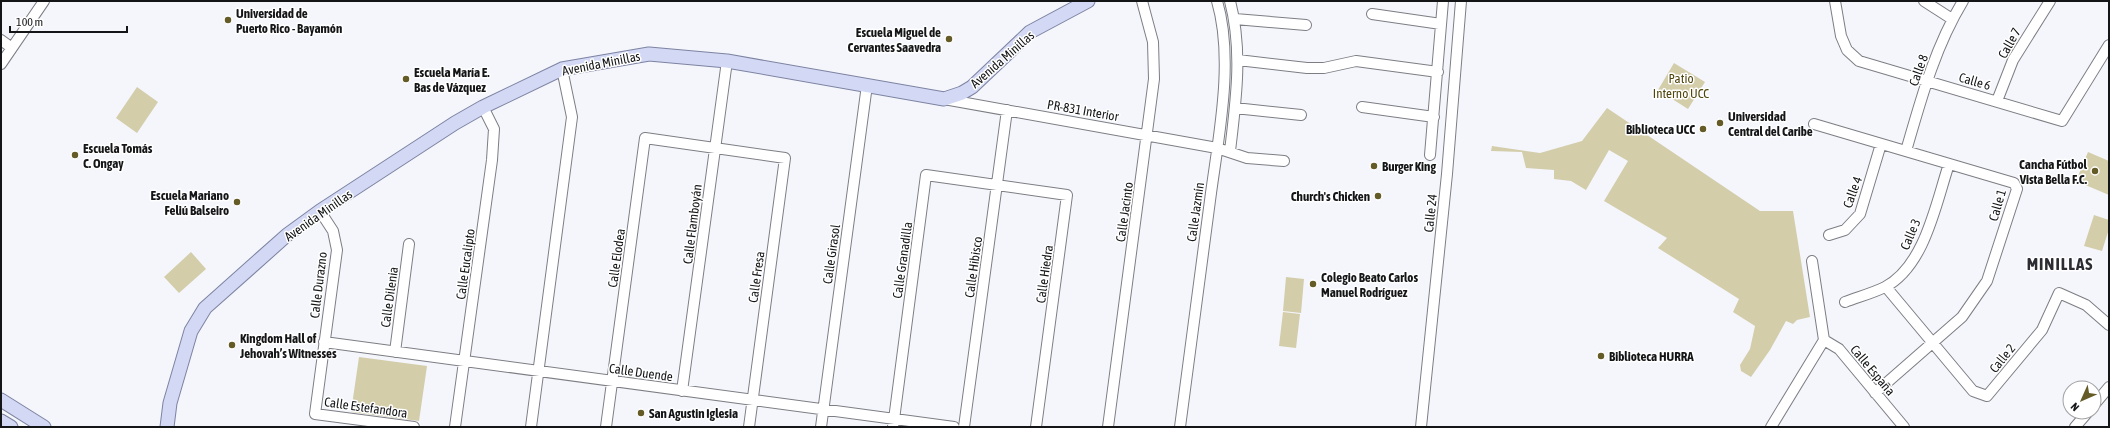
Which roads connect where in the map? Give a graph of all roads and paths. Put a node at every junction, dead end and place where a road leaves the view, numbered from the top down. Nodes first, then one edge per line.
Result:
1 (44, 1) edge
2 (1088, 1) edge
3 (1142, 1) edge
4 (1217, 1) edge
5 (1230, 1) edge
6 (1443, 1) edge
7 (1461, 1) edge
8 (1835, 1) edge
9 (1924, 1) edge
10 (1963, 1) edge
11 (2050, 1) edge
12 (1372, 14) dead end
13 (1235, 19) junction
14 (1952, 19) junction
15 (1441, 24) junction
16 (1306, 25) dead end
17 (1, 40) edge
18 (2109, 45) edge
19 (12, 48) junction
20 (1238, 60) junction
21 (727, 61) junction
22 (1, 64) edge
23 (562, 69) junction
24 (1438, 72) junction
25 (1926, 81) junction
26 (867, 85) junction
27 (944, 99) junction
28 (1997, 101) junction
29 (483, 107) junction
30 (1362, 107) dead end
31 (1235, 108) junction
32 (1007, 110) junction
33 (1301, 115) dead end
34 (1434, 117) junction
35 (1814, 124) dead end
36 (1147, 135) junction
37 (1881, 144) junction
38 (715, 147) junction
39 (1217, 148) junction
40 (1230, 151) junction
41 (1906, 151) junction
42 (1430, 155) dead end
43 (1284, 161) dead end
44 (1949, 164) junction
45 (997, 185) junction
46 (320, 212) junction
47 (1829, 235) dead end
48 (409, 244) dead end
49 (1812, 261) dead end
50 (1886, 287) junction
51 (1845, 302) dead end
52 (2109, 325) edge
53 (1824, 340) junction
54 (324, 342) junction
55 (1933, 344) junction
56 (394, 352) junction
57 (465, 362) junction
58 (538, 371) junction
59 (612, 381) junction
60 (2109, 387) edge
61 (682, 391) junction
62 (1875, 393) junction
63 (2102, 395) edge
64 (753, 400) junction
65 (2, 405) edge
66 (823, 409) junction
67 (314, 414) joint
68 (1, 420) edge
69 (893, 423) edge
70 (11, 427) edge
71 (44, 427) edge
72 (167, 427) edge
73 (414, 427) edge
74 (455, 427) edge
75 (531, 427) edge
76 (606, 427) edge
77 (749, 427) edge
78 (821, 427) edge
79 (954, 427) edge
80 (964, 427) edge
81 (1036, 427) edge
82 (1108, 427) edge
83 (1180, 427) edge
84 (1421, 427) edge
85 (1771, 427) edge
86 (1904, 427) edge

1 - 19 street
2 - 27 main road, Avenida Minillas
3 - 36 street, Calle Jacinto
4 - 39 street, Calle Jazmín
5 - 13 street
6 - 15 street
7 - 84 street, Calle 24
8 - 25 street, Calle 6
9 - 14 street
10 - 14 street, Calle 8
11 - 28 street, Calle 7
12 - 15 street
13 - 16 street
13 - 20 street
14 - 25 street, Calle 8
15 - 24 street
17 - 19 street
18 - 28 street, Calle 6
19 - 22 street
20 - 24 street
20 - 31 street
21 - 23 main road, Avenida Minillas
21 - 26 main road, Avenida Minillas
21 - 38 street, Calle Flamboyán
23 - 29 main road, Avenida Minillas
23 - 58 street
24 - 34 street
25 - 28 street, Calle 6
25 - 41 street, Calle 8
26 - 27 main road, Avenida Minillas
26 - 66 street, Calle Girasol
27 - 32 street, PR-831 Interior
29 - 46 main road, Avenida Minillas
29 - 57 street, Calle Eucalipto
30 - 34 street
31 - 33 street
31 - 40 street
32 - 36 street, PR-831 Interior
32 - 45 street, Calle Hibisco
34 - 42 street
35 - 37 street, Calle 1
36 - 39 street, PR-831 Interior
36 - 82 street, Calle Jacinto
37 - 41 street, Calle 1
37 - 47 street, Calle 4
38 - 59 street, Calle Elodea
38 - 61 street, Calle Flamboyán
38 - 64 street, Calle Fresa
39 - 40 street, PR-831 Interior
39 - 83 street, Calle Jazmín
40 - 43 street, PR-831 Interior
41 - 44 street, Calle 1
44 - 50 street, Calle 3
44 - 55 street, Calle 1
45 - 69 street, Calle Granadilla
45 - 80 street, Calle Hibisco
45 - 81 street, Calle Hiedra
46 - 54 street, Calle Durazno
46 - 72 main road, Avenida Minillas
48 - 56 street, Calle Dilenia
49 - 53 street
50 - 51 street, Calle 3
50 - 55 street
52 - 55 street, Calle 2
53 - 62 street, Calle España
53 - 85 street
54 - 56 street, Calle Duende
54 - 67 street, Calle Durazno
55 - 62 street, Calle 1
56 - 57 street, Calle Duende
57 - 58 street, Calle Duende
57 - 74 street, Calle Eucalipto
58 - 59 street, Calle Duende
58 - 75 street
59 - 61 street, Calle Duende
59 - 76 street, Calle Elodea
60 - 63 street
61 - 64 street, Calle Duende
62 - 86 street, Calle España
64 - 66 street, Calle Duende
64 - 77 street, Calle Fresa
65 - 71 main road
66 - 69 street, Calle Duende
66 - 78 street, Calle Girasol
67 - 73 street, Calle Estefandora
68 - 70 main road
69 - 79 street, Calle Duende

